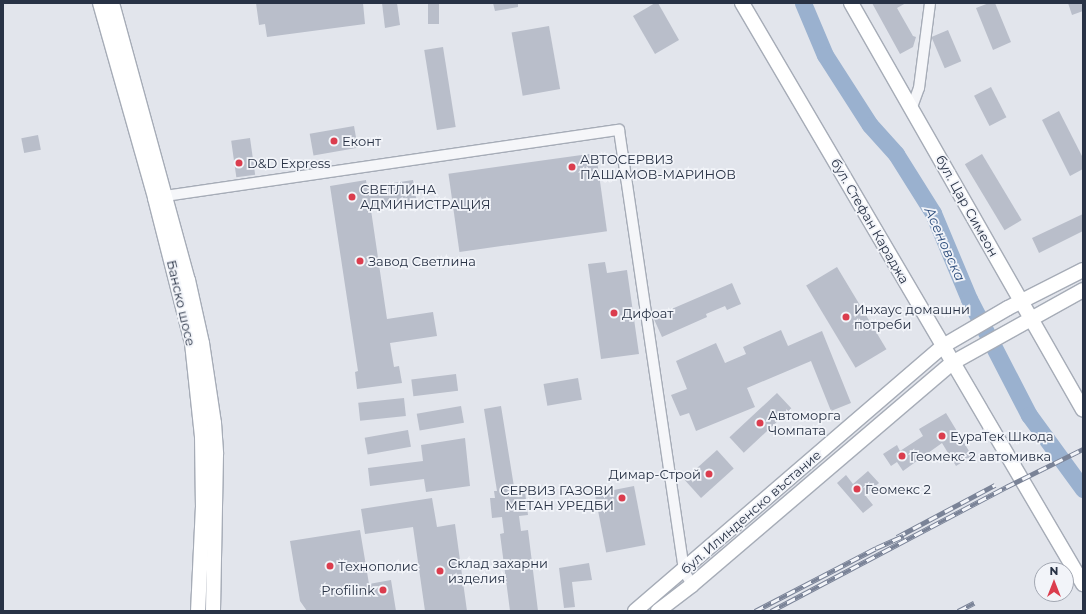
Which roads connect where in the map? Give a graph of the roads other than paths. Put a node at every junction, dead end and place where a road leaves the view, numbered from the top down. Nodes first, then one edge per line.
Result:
1 (100, 3) edge
2 (112, 3) edge
3 (742, 3) edge
4 (851, 3) edge
5 (930, 3) edge
6 (912, 107) junction
7 (160, 197) junction
8 (1083, 270) edge
9 (1083, 290) edge
10 (1021, 302) junction
11 (1030, 318) junction
12 (943, 346) junction
13 (952, 363) junction
14 (1083, 410) edge
15 (684, 571) junction
16 (1083, 584) edge
17 (692, 585) junction
18 (198, 611) edge
19 (213, 611) edge
20 (635, 611) edge
21 (658, 611) edge

1 - 7 main road, Банско шосе
2 - 7 main road, Банско шосе
3 - 12 main road, бул. Стефан Караджа
4 - 6 main road, бул. Цар Симеон
5 - 6 street
6 - 10 main road, бул. Цар Симеон
7 - 15 street
7 - 18 main road, Банско шосе
7 - 19 main road, Банско шосе
8 - 10 main road
9 - 11 main road
10 - 11 main road, бул. Цар Симеон
10 - 12 main road, бул. Илинденско въстание
11 - 13 main road, бул. Илинденско въстание
11 - 14 main road, бул. Цар Симеон
12 - 13 main road, бул. Стефан Караджа
12 - 15 main road, бул. Илинденско въстание
13 - 16 main road, бул. Стефан Караджа
13 - 17 main road, бул. Илинденско въстание
15 - 17 street
15 - 20 main road, бул. Илинденско въстание
17 - 21 main road, бул. Илинденско въстание

